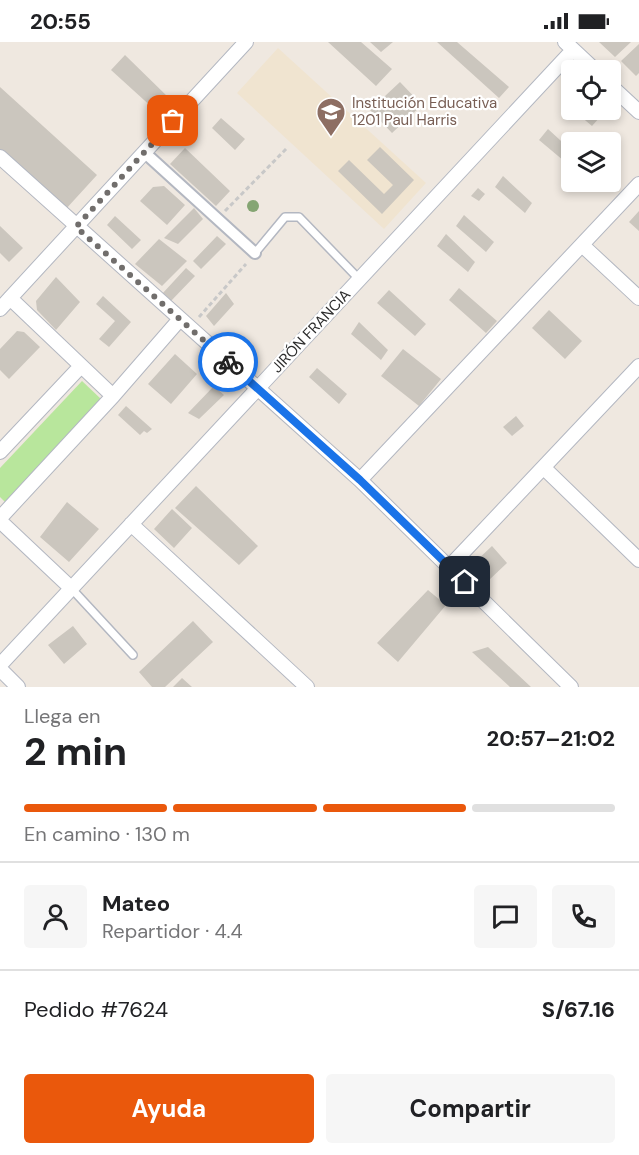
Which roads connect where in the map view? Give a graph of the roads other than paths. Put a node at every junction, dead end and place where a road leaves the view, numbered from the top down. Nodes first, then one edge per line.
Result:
1 (246, 42) edge
2 (569, 46) edge
3 (584, 60) edge
4 (621, 96) edge
5 (639, 112) edge
6 (144, 152) junction
7 (0, 157) edge
8 (639, 184) edge
9 (76, 227) junction
10 (582, 245) junction
11 (255, 253) joint
12 (359, 279) junction
13 (639, 298) edge
14 (5, 304) edge
15 (185, 323) junction
16 (81, 366) junction
17 (639, 366) edge
18 (257, 388) junction
19 (113, 396) junction
20 (0, 452) edge
21 (544, 468) junction
22 (360, 480) junction
23 (0, 519) edge
24 (131, 524) junction
25 (639, 560) edge
26 (450, 566) junction
27 (71, 588) junction
28 (133, 655) dead end
29 (0, 665) edge
30 (0, 669) edge
31 (18, 687) edge
32 (307, 687) edge
33 (571, 687) edge

1 - 6 street
2 - 3 street
2 - 12 street, JIRÓN FRANCIA
4 - 5 street
6 - 9 street
6 - 11 street
7 - 9 street
8 - 10 street
9 - 14 street
9 - 15 street
10 - 13 street
10 - 22 street
11 - 12 lane
12 - 18 street, JIRÓN FRANCIA
14 - 16 street
15 - 18 street
15 - 19 street
16 - 19 street
16 - 20 street
17 - 21 street
18 - 22 street
18 - 24 street, JIRÓN FRANCIA
19 - 23 street
21 - 25 street
21 - 26 street
22 - 26 street
23 - 27 street
24 - 27 street, JIRÓN FRANCIA
24 - 32 street
26 - 33 street
27 - 28 lane
27 - 29 street, JIRÓN FRANCIA
30 - 31 street

